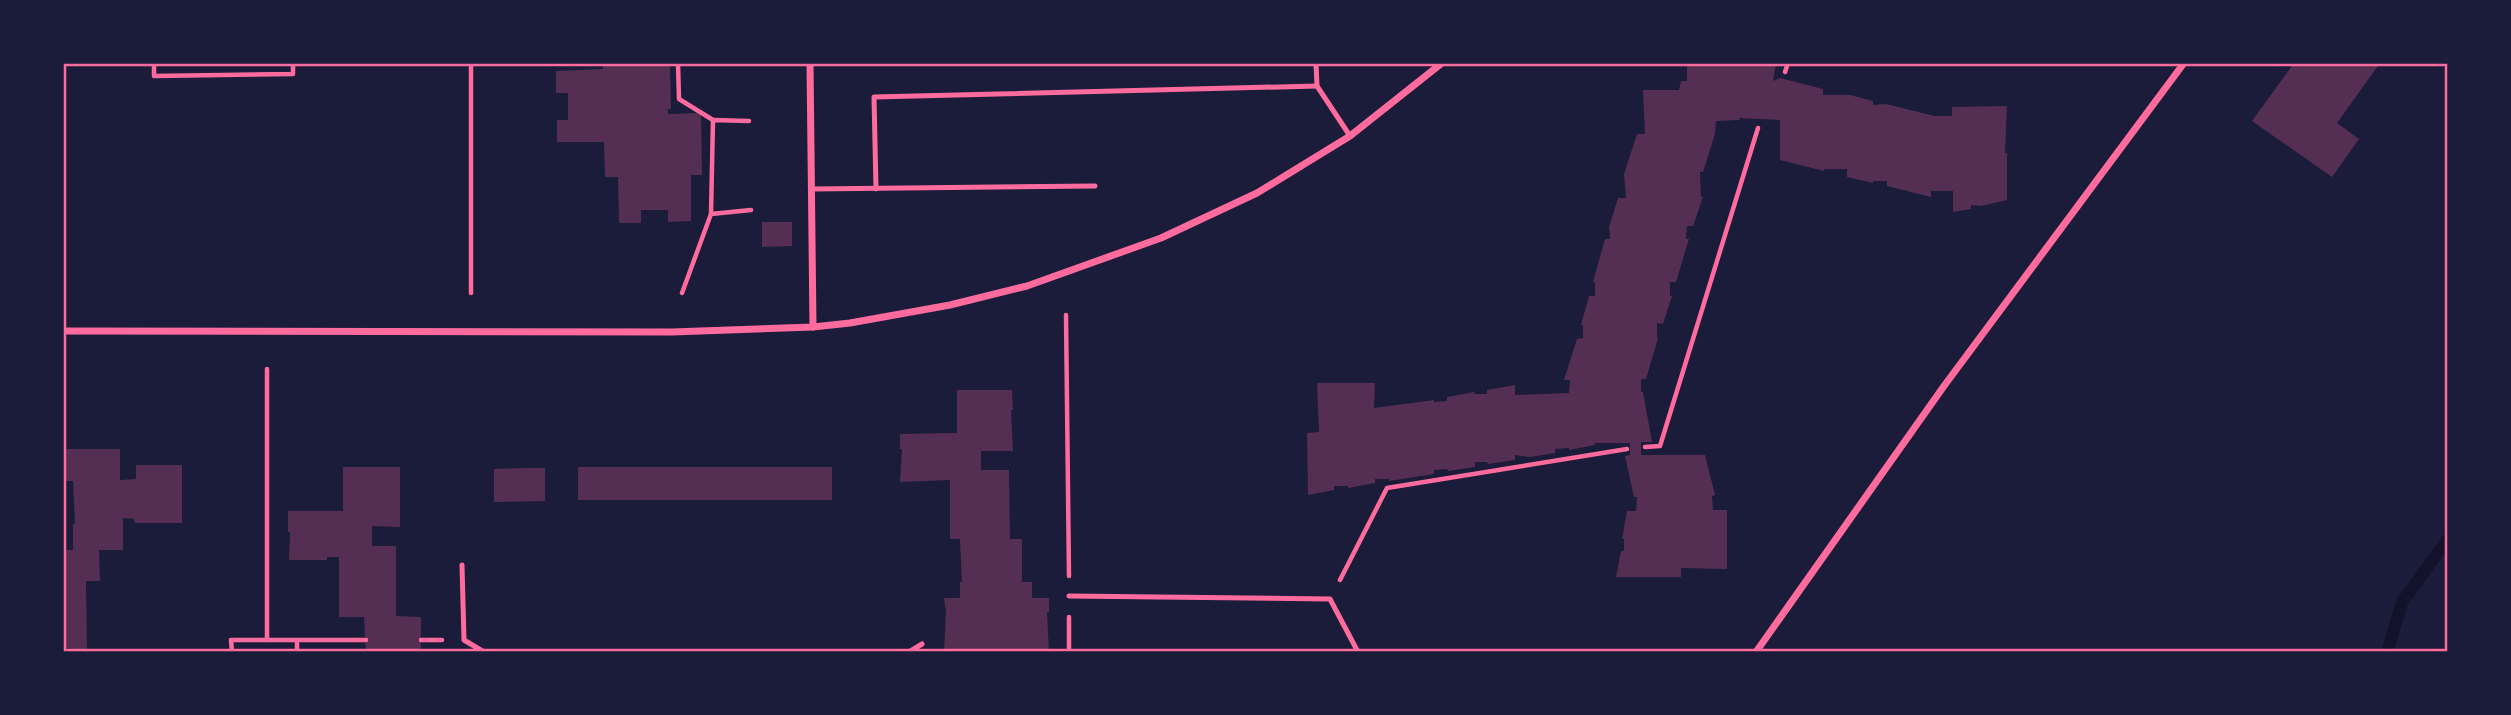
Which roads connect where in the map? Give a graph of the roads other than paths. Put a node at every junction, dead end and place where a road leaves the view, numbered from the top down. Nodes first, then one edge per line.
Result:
1 (810, 63) edge
2 (1316, 63) edge
3 (1442, 63) edge
4 (2184, 63) edge
5 (1317, 86) junction
6 (1350, 136) junction
7 (1095, 186) dead end
8 (876, 189) junction
9 (812, 190) junction
10 (813, 327) junction
11 (63, 331) edge
12 (462, 565) dead end
13 (1069, 597) road end
14 (922, 644) dead end
15 (484, 652) edge
16 (909, 652) edge
17 (1358, 652) edge
18 (1756, 652) edge

1 - 9 street
2 - 5 lane
3 - 6 street
4 - 18 street
5 - 6 lane
5 - 8 lane
6 - 10 street
7 - 8 lane
8 - 9 lane
9 - 10 street
10 - 11 street
12 - 15 lane
13 - 17 lane
14 - 16 lane

